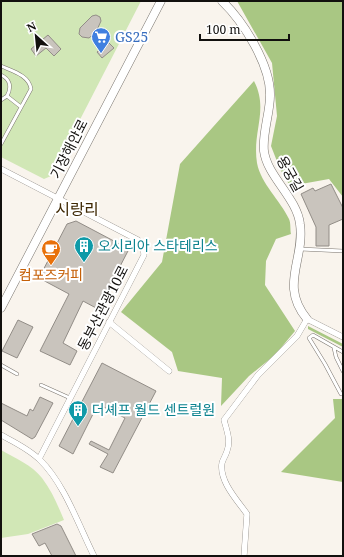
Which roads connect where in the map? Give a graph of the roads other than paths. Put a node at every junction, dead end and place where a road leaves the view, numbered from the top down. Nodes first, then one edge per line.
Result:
1 (161, 1) edge
2 (222, 1) edge
3 (1, 66) edge
4 (1, 75) edge
5 (7, 96) junction
6 (1, 100) edge
7 (21, 107) junction
8 (1, 144) edge
9 (1, 170) edge
10 (58, 198) junction
11 (299, 248) junction
12 (343, 251) edge
13 (1, 308) edge
14 (307, 319) junction
15 (109, 322) junction
16 (343, 337) edge
17 (334, 348) junction
18 (343, 352) edge
19 (1, 366) edge
20 (169, 371) dead end
21 (343, 371) edge
22 (18, 374) dead end
23 (41, 384) dead end
24 (343, 394) edge
25 (70, 399) junction
26 (1, 435) edge
27 (39, 459) junction
28 (94, 556) edge
29 (244, 556) edge

1 - 10 main road, 기장해안로
2 - 11 main road, 용궁길
3 - 7 lane
4 - 5 lane
5 - 6 lane
5 - 7 lane
7 - 8 lane
9 - 10 street, 동부산관광10로
10 - 13 main road, 기장해안로
10 - 15 street, 동부산관광10로
11 - 12 lane
11 - 14 main road, 용궁길
14 - 16 street
14 - 29 street
15 - 20 street
15 - 25 street, 동부산관광10로
17 - 18 lane
17 - 21 lane
17 - 24 lane
19 - 22 lane
23 - 25 lane
25 - 27 street, 동부산관광10로
26 - 27 street
27 - 28 street

